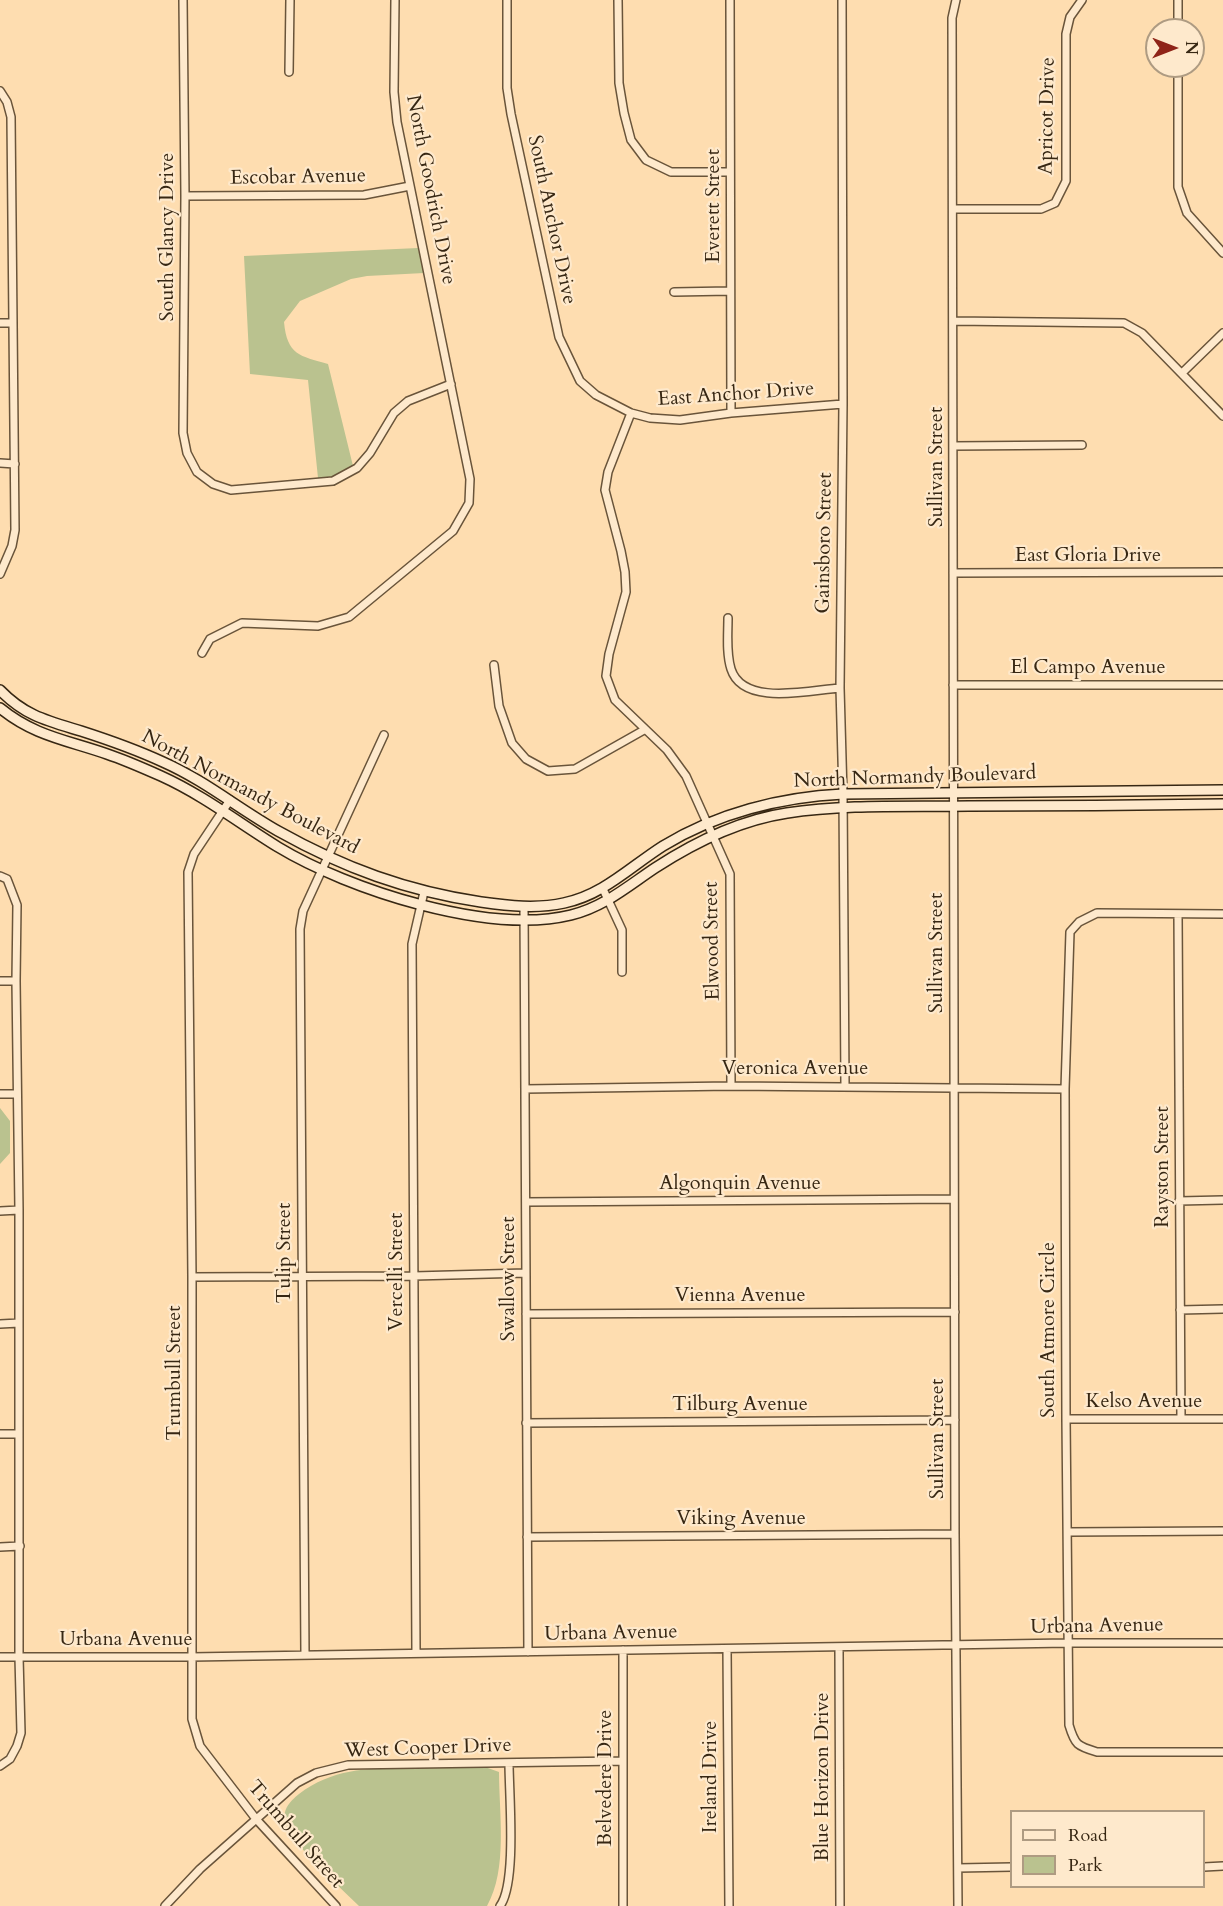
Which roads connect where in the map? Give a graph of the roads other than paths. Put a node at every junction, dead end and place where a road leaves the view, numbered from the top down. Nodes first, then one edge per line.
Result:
1 (183, 0) edge
2 (290, 0) edge
3 (394, 0) edge
4 (507, 0) edge
5 (618, 0) edge
6 (730, 0) edge
7 (842, 0) edge
8 (956, 0) edge
9 (1082, 0) edge
10 (1178, 0) edge
11 (1178, 18) edge
12 (289, 72) dead end
13 (1178, 78) edge
14 (0, 91) edge
15 (730, 172) junction
16 (410, 186) junction
17 (185, 196) junction
18 (953, 208) junction
19 (1223, 253) edge
20 (730, 291) junction
21 (674, 292) dead end
22 (953, 321) junction
23 (0, 323) edge
24 (13, 323) junction
25 (1223, 333) edge
26 (1182, 373) junction
27 (451, 384) junction
28 (843, 404) junction
29 (731, 412) junction
30 (631, 413) junction
31 (1223, 416) edge
32 (1082, 445) dead end
33 (953, 446) junction
34 (0, 463) edge
35 (15, 464) junction
36 (1223, 572) edge
37 (953, 573) junction
38 (0, 574) edge
39 (728, 618) dead end
40 (202, 653) dead end
41 (494, 665) dead end
42 (953, 685) junction
43 (1223, 685) edge
44 (840, 688) junction
45 (0, 690) edge
46 (0, 708) edge
47 (644, 730) junction
48 (384, 735) dead end
49 (1223, 790) edge
50 (954, 793) junction
51 (843, 794) junction
52 (230, 800) junction
53 (1223, 804) edge
54 (954, 806) junction
55 (843, 807) junction
56 (222, 810) junction
57 (707, 824) junction
58 (713, 836) junction
59 (328, 857) junction
60 (323, 870) junction
61 (3, 877) edge
62 (603, 889) junction
63 (424, 892) junction
64 (609, 900) junction
65 (422, 905) junction
66 (524, 907) junction
67 (1178, 914) junction
68 (1223, 914) edge
69 (524, 920) junction
70 (622, 972) dead end
71 (0, 981) edge
72 (16, 981) junction
73 (731, 1086) junction
74 (844, 1086) junction
75 (954, 1087) junction
76 (525, 1089) junction
77 (1065, 1089) junction
78 (0, 1094) edge
79 (17, 1094) junction
80 (954, 1199) junction
81 (1223, 1200) edge
82 (1179, 1201) junction
83 (526, 1202) junction
84 (19, 1210) junction
85 (0, 1211) edge
86 (526, 1273) junction
87 (302, 1276) junction
88 (414, 1276) junction
89 (192, 1277) junction
90 (1223, 1309) edge
91 (1180, 1310) junction
92 (955, 1312) junction
93 (526, 1314) junction
94 (18, 1323) junction
95 (0, 1324) edge
96 (1066, 1419) junction
97 (1181, 1419) junction
98 (1223, 1419) edge
99 (955, 1420) junction
100 (526, 1423) junction
101 (0, 1434) edge
102 (19, 1434) junction
103 (1223, 1531) edge
104 (1069, 1532) junction
105 (955, 1534) junction
106 (527, 1537) junction
107 (20, 1546) junction
108 (0, 1547) edge
109 (1068, 1643) junction
110 (1223, 1643) edge
111 (957, 1646) junction
112 (727, 1648) junction
113 (839, 1648) junction
114 (622, 1650) junction
115 (416, 1652) junction
116 (528, 1652) junction
117 (304, 1654) junction
118 (0, 1657) edge
119 (18, 1657) junction
120 (191, 1657) junction
121 (1223, 1752) edge
122 (621, 1761) junction
123 (509, 1763) junction
124 (0, 1766) edge
125 (256, 1819) junction
126 (1223, 1866) edge
127 (1010, 1867) edge
128 (1205, 1867) edge
129 (958, 1868) junction
130 (165, 1906) edge
131 (336, 1906) edge
132 (500, 1906) edge
133 (623, 1906) edge
134 (729, 1906) edge
135 (840, 1906) edge
136 (958, 1906) edge

1 - 17 street, South Glancy Drive
2 - 12 street
3 - 16 street, North Goodrich Drive
4 - 30 street, South Anchor Drive
5 - 15 street
6 - 15 street, Everett Street
7 - 28 street, Gainsboro Street
8 - 18 street, Sullivan Street
9 - 18 street, Apricot Drive
10 - 11 street
13 - 19 street
14 - 24 street
15 - 20 street, Everett Street
16 - 17 street, Escobar Avenue
16 - 27 street, North Goodrich Drive
17 - 27 street, South Glancy Drive
18 - 22 street, Sullivan Street
20 - 21 street
20 - 29 street, Everett Street
22 - 26 street
22 - 33 street, Sullivan Street
23 - 24 street
24 - 35 street
25 - 26 street
26 - 31 street
27 - 40 street, North Goodrich Drive
28 - 29 street, East Anchor Drive
28 - 44 street, Gainsboro Street
29 - 30 street, East Anchor Drive
30 - 47 street, Elwood Street
32 - 33 street
33 - 37 street, Sullivan Street
34 - 35 street
35 - 38 street
36 - 37 street, East Gloria Drive
37 - 42 street, Sullivan Street
39 - 44 street
41 - 47 street
42 - 43 street, El Campo Avenue
42 - 50 street, Sullivan Street
44 - 51 street, Gainsboro Street
45 - 52 street, North Normandy Boulevard
46 - 56 street, North Normandy Boulevard
47 - 57 street, Elwood Street
48 - 59 street, Tulip Street
49 - 50 street, North Normandy Boulevard
50 - 51 street, North Normandy Boulevard
50 - 54 street, Sullivan Street
51 - 55 street, Gainsboro Street
51 - 57 street, North Normandy Boulevard
52 - 56 street, Trumbull Street
52 - 59 street, North Normandy Boulevard
53 - 54 street, North Normandy Boulevard
54 - 55 street, North Normandy Boulevard
54 - 75 street, Sullivan Street
55 - 58 street, North Normandy Boulevard
55 - 74 street, Gainsboro Street
56 - 60 street, North Normandy Boulevard
56 - 89 street, Trumbull Street
57 - 58 street, Elwood Street
57 - 62 street, North Normandy Boulevard
58 - 64 street, North Normandy Boulevard
58 - 73 street, Elwood Street
59 - 60 street, Tulip Street
59 - 63 street, North Normandy Boulevard
60 - 65 street, North Normandy Boulevard
60 - 87 street, Tulip Street
61 - 72 street
62 - 64 street
62 - 66 street, North Normandy Boulevard
63 - 65 street, Vercelli Street
63 - 66 street, North Normandy Boulevard
64 - 69 street, North Normandy Boulevard
64 - 70 street
65 - 69 street, North Normandy Boulevard
65 - 88 street, Vercelli Street
66 - 69 street, Swallow Street
67 - 68 street
67 - 77 street, South Atmore Circle
67 - 82 street, Rayston Street
69 - 76 street, Swallow Street
71 - 72 street
72 - 79 street
73 - 74 street, Veronica Avenue
73 - 76 street, Veronica Avenue
74 - 75 street, Veronica Avenue
75 - 77 street, Veronica Avenue
75 - 80 street, Sullivan Street
76 - 83 street, Swallow Street
77 - 96 street, South Atmore Circle
78 - 79 street
79 - 84 street
80 - 83 street, Algonquin Avenue
80 - 92 street, Sullivan Street
81 - 82 street
82 - 91 street, Rayston Street
83 - 86 street, Swallow Street
84 - 85 street
84 - 94 street
86 - 88 street
86 - 93 street, Swallow Street
87 - 88 street
87 - 89 street
87 - 117 street, Tulip Street
88 - 115 street, Vercelli Street
89 - 120 street, Trumbull Street
90 - 91 street
91 - 97 street, Rayston Street
92 - 93 street, Vienna Avenue
92 - 99 street, Sullivan Street
93 - 100 street, Swallow Street
94 - 95 street
94 - 102 street
96 - 97 street, Kelso Avenue
96 - 104 street, South Atmore Circle
97 - 98 street, Kelso Avenue
99 - 100 street, Tilburg Avenue
99 - 105 street, Sullivan Street
100 - 106 street, Swallow Street
101 - 102 street
102 - 107 street
103 - 104 street
104 - 109 street, South Atmore Circle
105 - 106 street, Viking Avenue
105 - 111 street, Sullivan Street
106 - 116 street, Swallow Street
107 - 108 street
107 - 119 street
109 - 110 street, Urbana Avenue
109 - 111 street, Urbana Avenue
109 - 121 street, South Atmore Circle
111 - 113 street, Urbana Avenue
111 - 129 street, Sullivan Street
112 - 113 street, Urbana Avenue
112 - 114 street, Urbana Avenue
112 - 134 street, Ireland Drive
113 - 135 street, Blue Horizon Drive
114 - 116 street, Urbana Avenue
114 - 122 street, Belvedere Drive
115 - 116 street, Urbana Avenue
115 - 117 street, Urbana Avenue
117 - 120 street, Urbana Avenue
118 - 119 street, Urbana Avenue
119 - 120 street, Urbana Avenue
119 - 124 street
120 - 125 street, Trumbull Street
122 - 123 street, West Cooper Drive
122 - 133 street, Belvedere Drive
123 - 125 street, West Cooper Drive
123 - 132 street
125 - 130 street, West Cooper Drive
125 - 131 street, Trumbull Street
126 - 128 street
127 - 129 street
129 - 136 street, Sullivan Street

